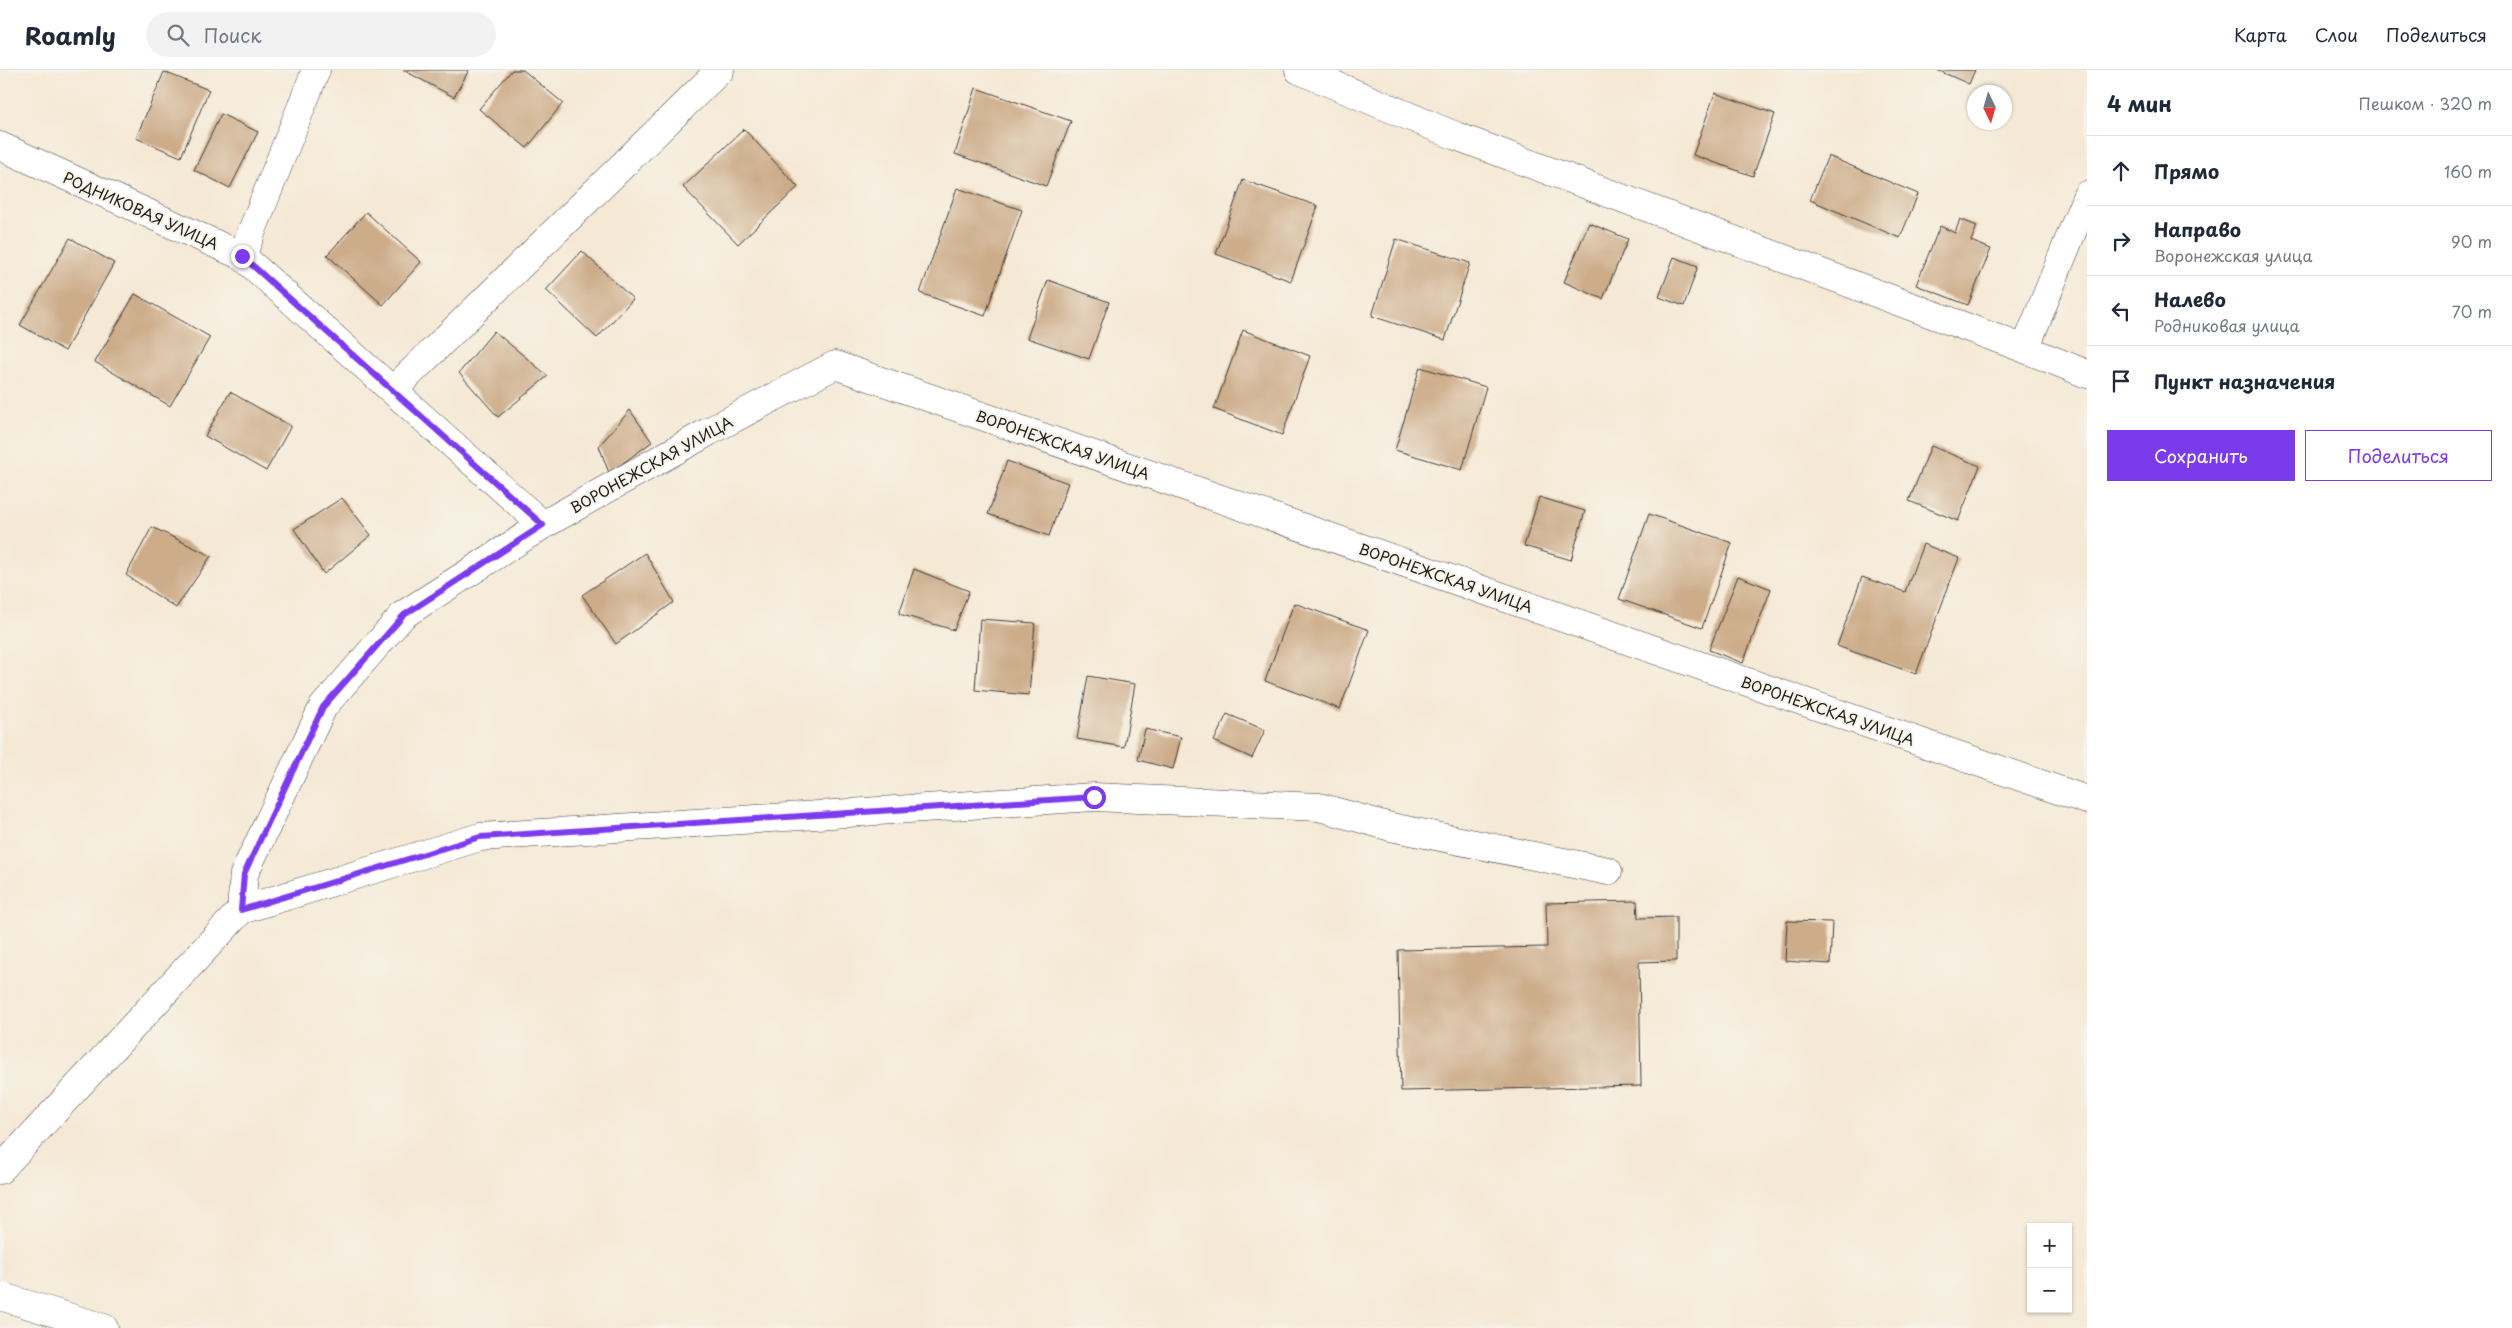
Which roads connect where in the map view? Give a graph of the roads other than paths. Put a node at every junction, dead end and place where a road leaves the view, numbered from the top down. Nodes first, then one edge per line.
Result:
1 (316, 70) edge
2 (720, 70) edge
3 (1299, 70) edge
4 (0, 146) edge
5 (2087, 195) edge
6 (242, 256) junction
7 (2025, 349) junction
8 (2087, 374) edge
9 (393, 390) junction
10 (543, 525) junction
11 (2087, 800) edge
12 (1608, 871) dead end
13 (241, 910) junction
14 (0, 1170) edge
15 (0, 1296) edge
16 (104, 1328) edge

1 - 6 street
2 - 9 street
3 - 7 street
4 - 6 street, РОДНИКОВАЯ УЛИЦА
5 - 7 street
6 - 9 street, РОДНИКОВАЯ УЛИЦА
7 - 8 street
9 - 10 street, РОДНИКОВАЯ УЛИЦА
10 - 11 street, ВОРОНЕЖСКАЯ УЛИЦА
10 - 13 street, ВОРОНЕЖСКАЯ УЛИЦА
12 - 13 street
13 - 14 street
15 - 16 street

